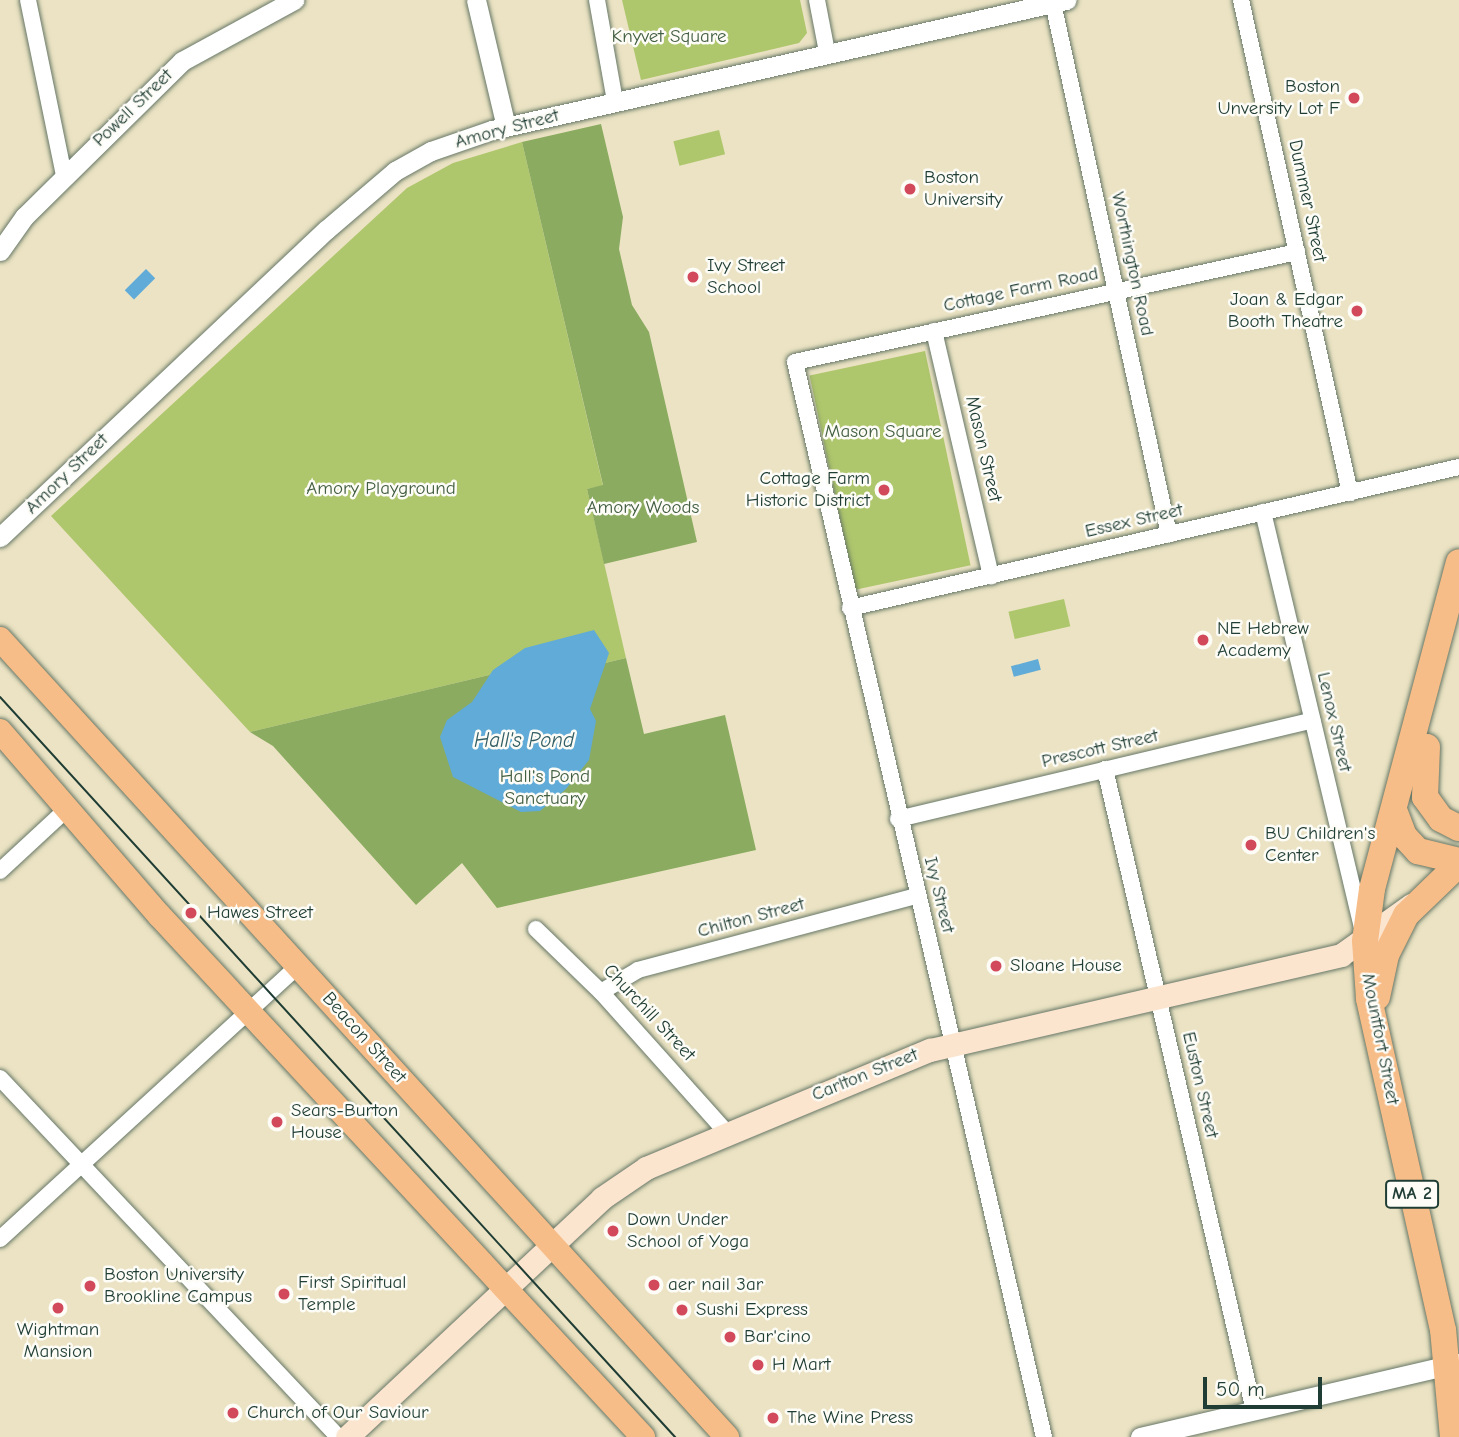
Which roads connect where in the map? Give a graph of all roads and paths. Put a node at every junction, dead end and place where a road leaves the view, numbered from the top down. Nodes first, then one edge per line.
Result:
1 (28, 0) edge
2 (294, 0) edge
3 (476, 0) edge
4 (597, 0) edge
5 (817, 0) edge
6 (1241, 0) edge
7 (1059, 1) edge
8 (1032, 4) edge
9 (827, 52) junction
10 (615, 101) junction
11 (506, 127) junction
12 (64, 176) junction
13 (0, 251) edge
14 (1297, 252) junction
15 (1116, 291) junction
16 (934, 331) junction
17 (795, 362) joint
18 (1459, 467) edge
19 (1428, 474) junction
20 (1459, 481) edge
21 (1350, 493) junction
22 (1264, 512) junction
23 (1170, 534) junction
24 (0, 537) edge
25 (1459, 562) edge
26 (991, 576) junction
27 (850, 608) junction
28 (1459, 628) edge
29 (0, 639) edge
30 (1312, 720) junction
31 (0, 731) edge
32 (1105, 769) junction
33 (69, 807) junction
34 (1394, 810) junction
35 (898, 818) junction
36 (1459, 828) edge
37 (1459, 863) edge
38 (0, 872) edge
39 (1422, 895) junction
40 (917, 896) junction
41 (536, 929) dead end
42 (1365, 941) junction
43 (298, 966) junction
44 (601, 992) junction
45 (1157, 996) junction
46 (247, 1011) junction
47 (1374, 1023) junction
48 (954, 1043) junction
49 (0, 1078) edge
50 (726, 1132) junction
51 (81, 1166) junction
52 (0, 1239) edge
53 (555, 1247) junction
54 (510, 1290) junction
55 (1452, 1364) edge
56 (1254, 1411) junction
57 (338, 1437) edge
58 (347, 1437) edge
59 (643, 1437) edge
60 (727, 1437) edge
61 (1044, 1437) edge
62 (1140, 1437) edge
63 (1453, 1437) edge

1 - 12 street
2 - 12 street, Powell Street
3 - 11 street
4 - 10 street
5 - 9 street
6 - 14 street, Dummer Street
7 - 8 street, Amory Street
7 - 15 street, Worthington Road
8 - 9 street, Amory Street
9 - 10 street, Amory Street
10 - 11 street, Amory Street
11 - 24 street, Amory Street
12 - 13 street, Powell Street
14 - 15 street, Cottage Farm Road
14 - 21 street, Dummer Street
15 - 16 street, Cottage Farm Road
15 - 23 street, Worthington Road
16 - 17 street, Cottage Farm Road
16 - 26 street, Mason Street
17 - 27 street, Ivy Street
18 - 19 street, Essex Street
19 - 20 street, Essex Street
19 - 21 street, Essex Street
21 - 22 street, Essex Street
22 - 23 street, Essex Street
22 - 30 street, Lenox Street
23 - 26 street, Essex Street
25 - 34 highway, Mountfort Street / MA 2
26 - 27 street, Essex Street
27 - 35 street, Ivy Street
28 - 36 highway
29 - 43 main road, Beacon Street
30 - 32 street, Prescott Street
30 - 42 street, Lenox Street
31 - 33 main road
32 - 35 street, Prescott Street
32 - 45 street, Euston Street
33 - 38 street
33 - 46 main road
34 - 37 highway
34 - 42 highway, Mountfort Street / MA 2
35 - 40 street, Ivy Street
37 - 39 highway, Carlton Street / MA 2
39 - 42 main road, Carlton Street
39 - 47 highway, MA 2
40 - 44 street, Chilton Street
40 - 48 street, Ivy Street
41 - 44 street, Churchill Street
42 - 45 main road, Carlton Street
42 - 47 highway, Mountfort Street / MA 2
43 - 46 street
43 - 53 main road, Beacon Street
44 - 50 street, Churchill Street
45 - 48 main road, Carlton Street
45 - 56 street, Euston Street
46 - 51 street
46 - 54 main road
47 - 55 highway, Mountfort Street / MA 2
48 - 50 main road, Carlton Street
48 - 61 street, Ivy Street
49 - 51 street
50 - 53 main road, Carlton Street
51 - 52 street
51 - 57 street
53 - 54 main road, Carlton Street
53 - 60 main road, Beacon Street
54 - 58 main road, Carlton Street
54 - 59 main road
55 - 56 street
55 - 63 highway, Mountfort Street / MA 2
56 - 62 street

